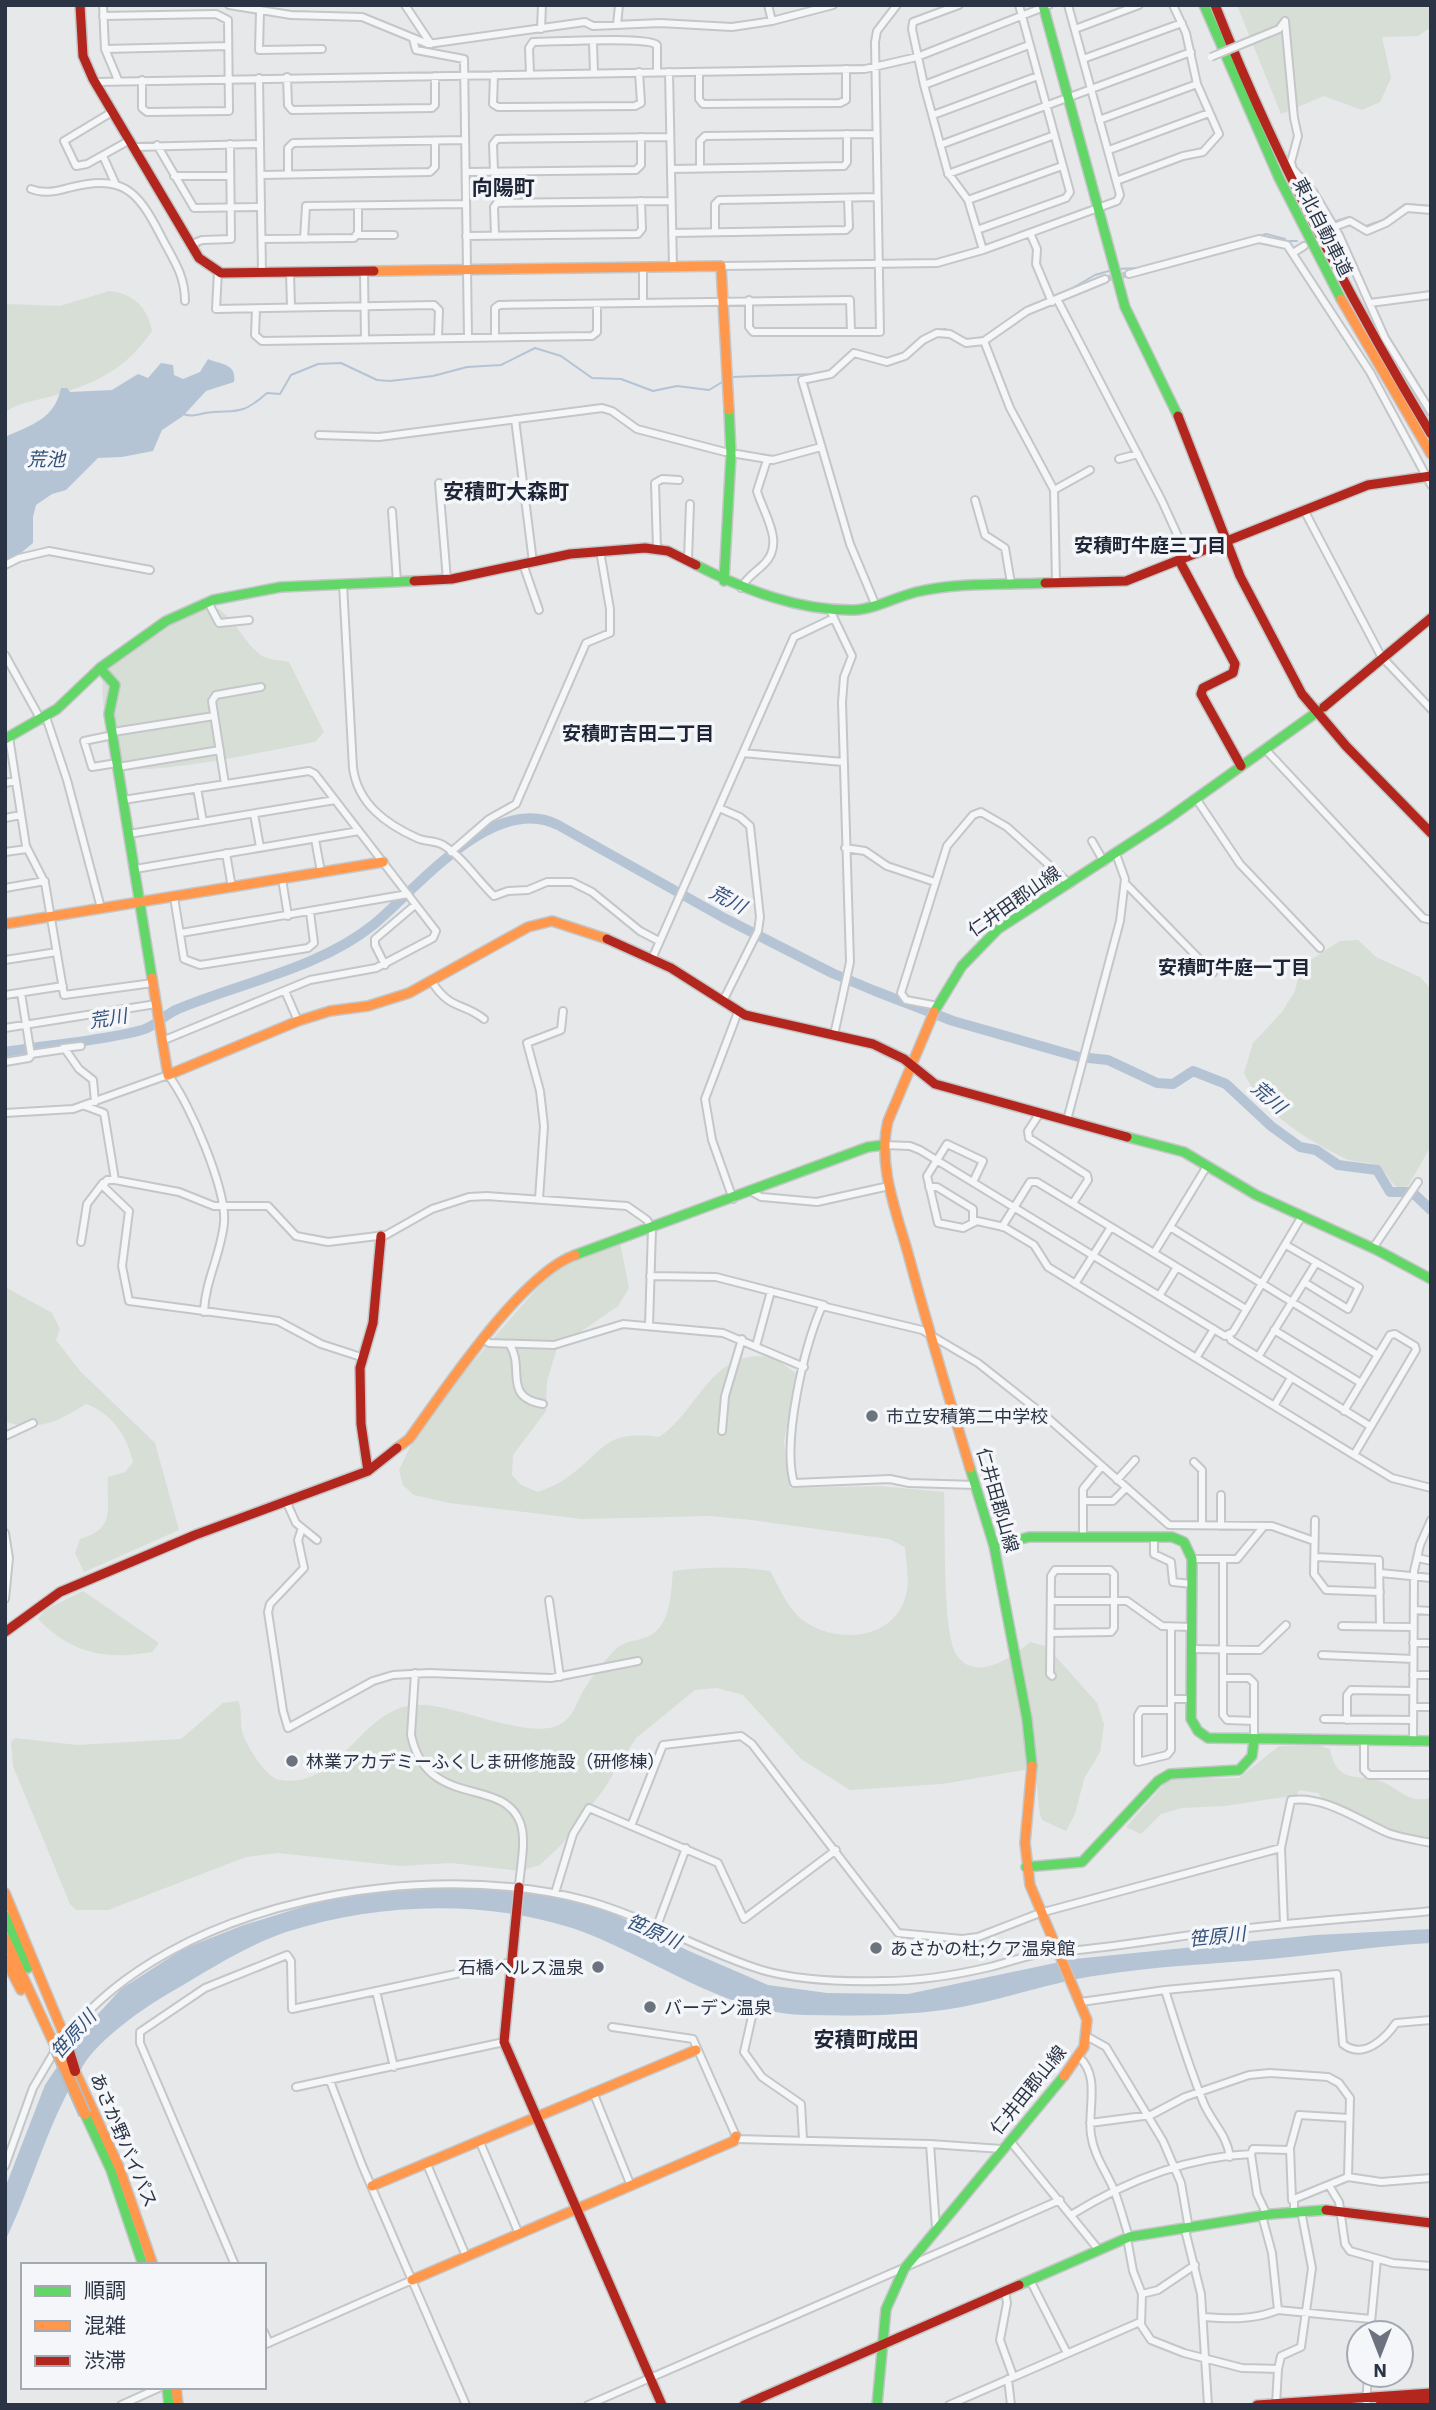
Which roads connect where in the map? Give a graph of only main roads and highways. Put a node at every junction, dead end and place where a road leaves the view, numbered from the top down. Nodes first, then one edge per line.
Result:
1 (80, 5) edge
2 (1204, 5) edge
3 (1215, 5) edge
4 (1045, 6) edge
5 (1431, 434) edge
6 (1431, 454) edge
7 (1429, 479) edge
8 (1226, 541) junction
9 (1183, 558) junction
10 (724, 581) junction
11 (1431, 618) edge
12 (100, 668) junction
13 (1316, 712) junction
14 (7, 738) edge
15 (1241, 766) junction
16 (1431, 833) edge
17 (383, 862) road end
18 (140, 902) junction
19 (5, 924) edge
20 (911, 1065) junction
21 (884, 1145) junction
22 (380, 1236) road end
23 (1431, 1279) edge
24 (368, 1471) junction
25 (994, 1546) junction
26 (5, 1632) edge
27 (1254, 1740) junction
28 (1431, 1741) edge
29 (1026, 1867) junction
30 (518, 1889) road end
31 (5, 1893) edge
32 (5, 1916) edge
33 (5, 1938) edge
34 (5, 1959) edge
35 (60, 2040) junction
36 (696, 2050) road end
37 (88, 2110) junction
38 (535, 2117) junction
39 (736, 2137) road end
40 (372, 2186) road end
41 (575, 2209) junction
42 (1431, 2223) edge
43 (142, 2263) edge
44 (152, 2263) edge
45 (412, 2280) road end
46 (881, 2345) junction
47 (1431, 2393) edge
48 (1366, 2401) edge
49 (1431, 2401) edge
50 (1276, 2404) edge
51 (662, 2405) edge
52 (744, 2405) edge
53 (877, 2405) edge
54 (1257, 2405) edge
55 (1380, 2405) edge

1 - 10 main road
2 - 6 main road, 東北自動車道
3 - 5 main road, 東北自動車道
4 - 8 main road
7 - 8 main road
8 - 9 main road
8 - 13 main road
9 - 10 main road
9 - 15 main road
10 - 12 main road
11 - 13 main road, 仁井田郡山線
12 - 14 main road
12 - 18 main road
13 - 15 main road, 仁井田郡山線
13 - 16 main road
15 - 20 main road, 仁井田郡山線
17 - 18 main road
18 - 19 main road
18 - 20 main road
20 - 21 main road, 仁井田郡山線
20 - 23 main road
21 - 24 main road
21 - 25 main road, 仁井田郡山線
22 - 24 main road
24 - 26 main road
25 - 27 main road
25 - 29 main road, 仁井田郡山線
27 - 28 main road
27 - 29 main road
29 - 46 main road, 仁井田郡山線
30 - 38 main road
31 - 35 main road
32 - 35 main road, あさか野バイパス
33 - 35 main road, あさか野バイパス
34 - 35 main road
35 - 37 main road, あさか野バイパス, bridge
35 - 37 main road, あさか野バイパス, bridge
36 - 38 main road
37 - 43 main road, あさか野バイパス
37 - 44 main road, あさか野バイパス
38 - 40 main road
38 - 41 main road
39 - 41 main road
41 - 45 main road
41 - 51 main road
42 - 46 main road
46 - 52 main road
46 - 53 main road, 仁井田郡山線
47 - 48 main road
48 - 50 main road
49 - 55 main road
50 - 54 main road

